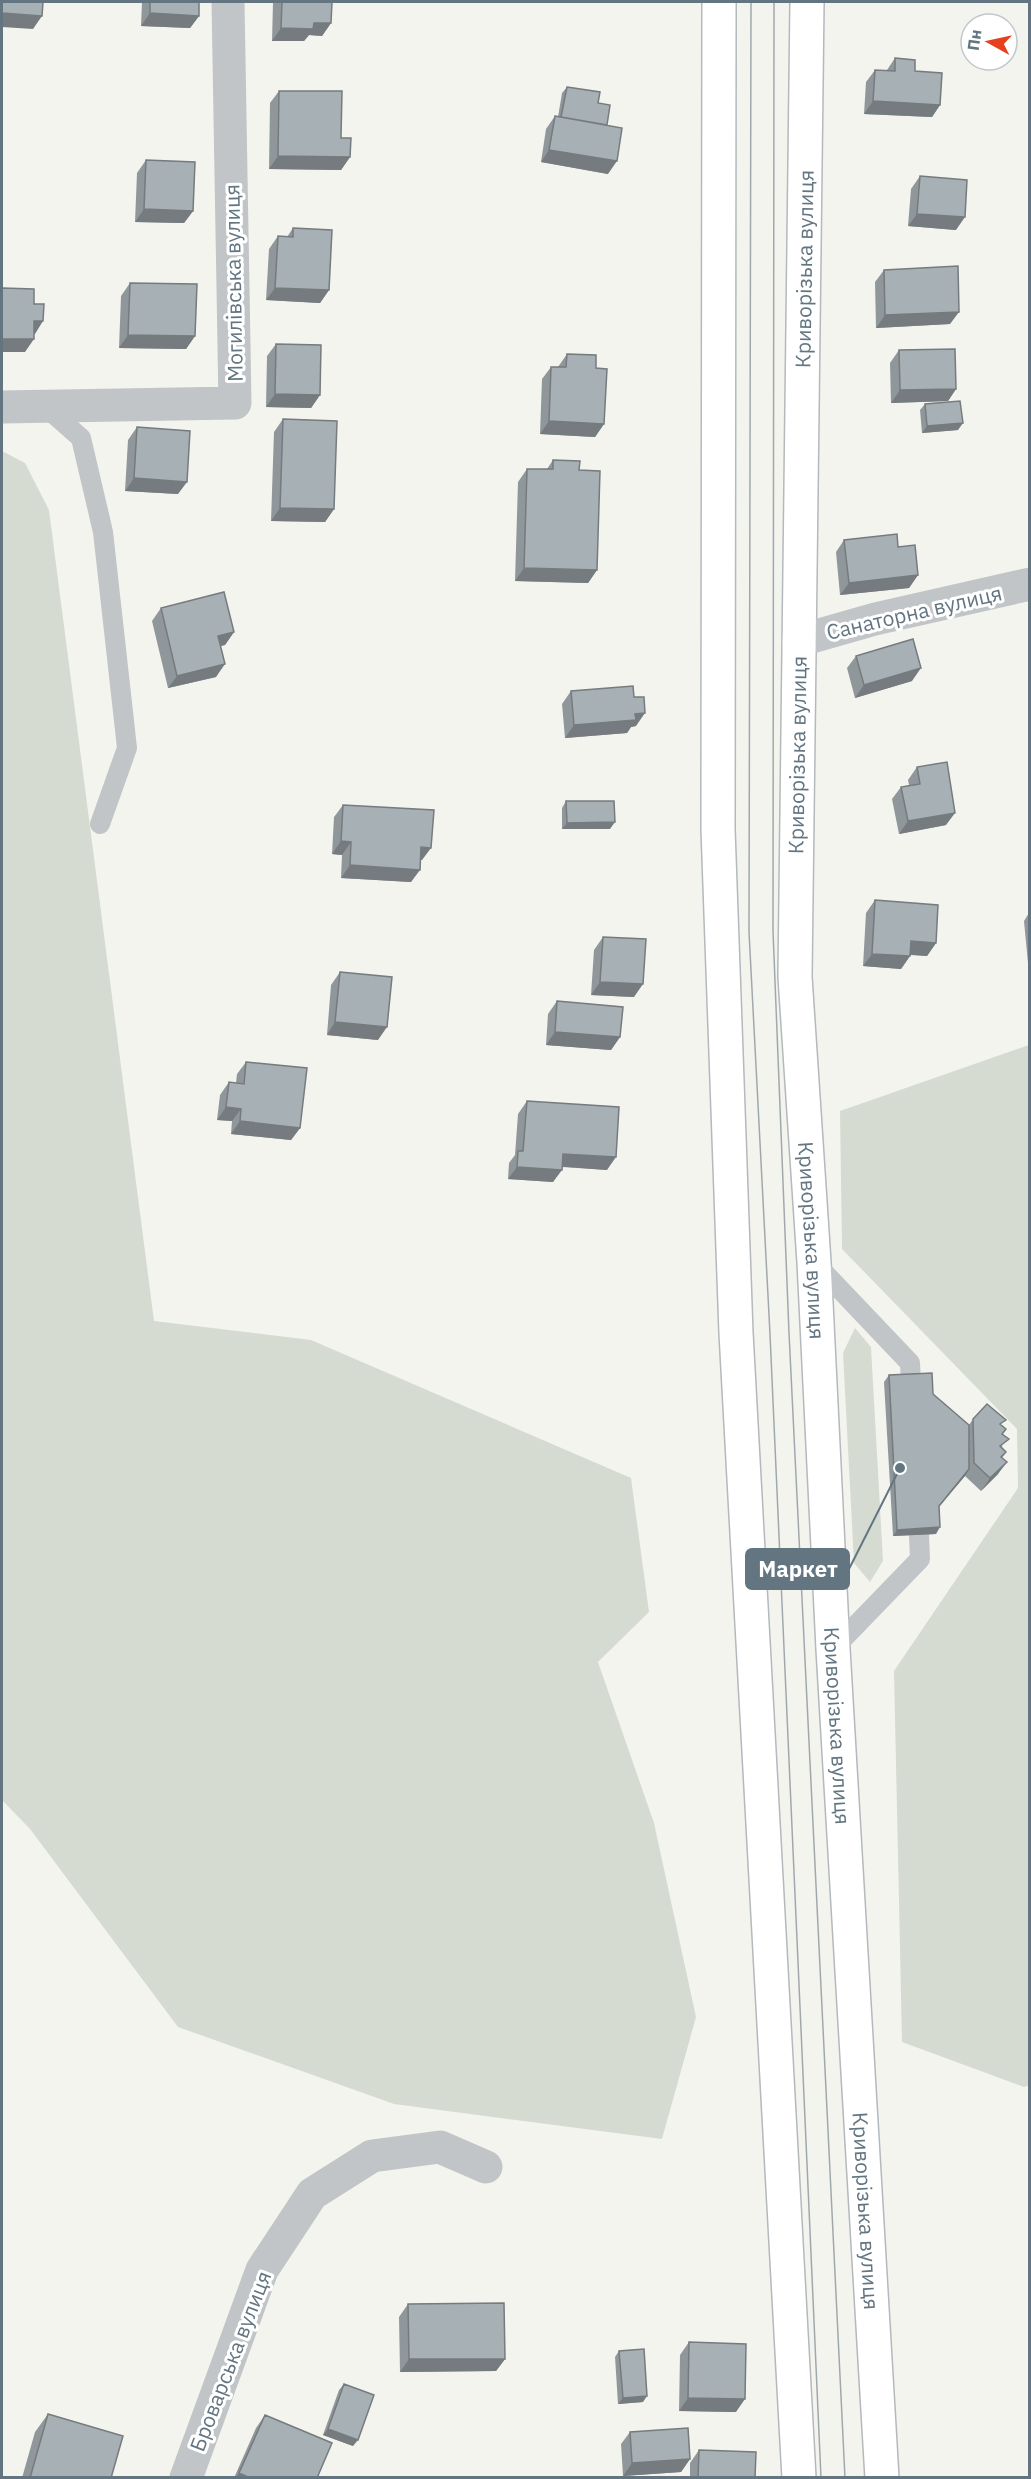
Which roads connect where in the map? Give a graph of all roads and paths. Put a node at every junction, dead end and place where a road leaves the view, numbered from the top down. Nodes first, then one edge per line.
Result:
1 (228, 2) edge
2 (719, 2) edge
3 (807, 2) edge
4 (2, 407) edge
5 (47, 408) junction
6 (1029, 584) edge
7 (798, 641) junction
8 (100, 824) dead end
9 (814, 1262) junction
10 (911, 1381) edge
11 (919, 1535) edge
12 (833, 1649) junction
13 (486, 2166) dead end
14 (186, 2478) edge
15 (799, 2478) edge
16 (882, 2478) edge

1 - 5 street, Могилівська вулиця
2 - 15 main road
3 - 7 main road, Криворізька вулиця
4 - 5 street, Могилівська вулиця
5 - 8 lane
6 - 7 street, Санаторна вулиця
7 - 9 main road, Криворізька вулиця
9 - 10 lane
9 - 12 main road, Криворізька вулиця
11 - 12 lane
12 - 16 main road, Криворізька вулиця
13 - 14 street, Броварська вулиця

